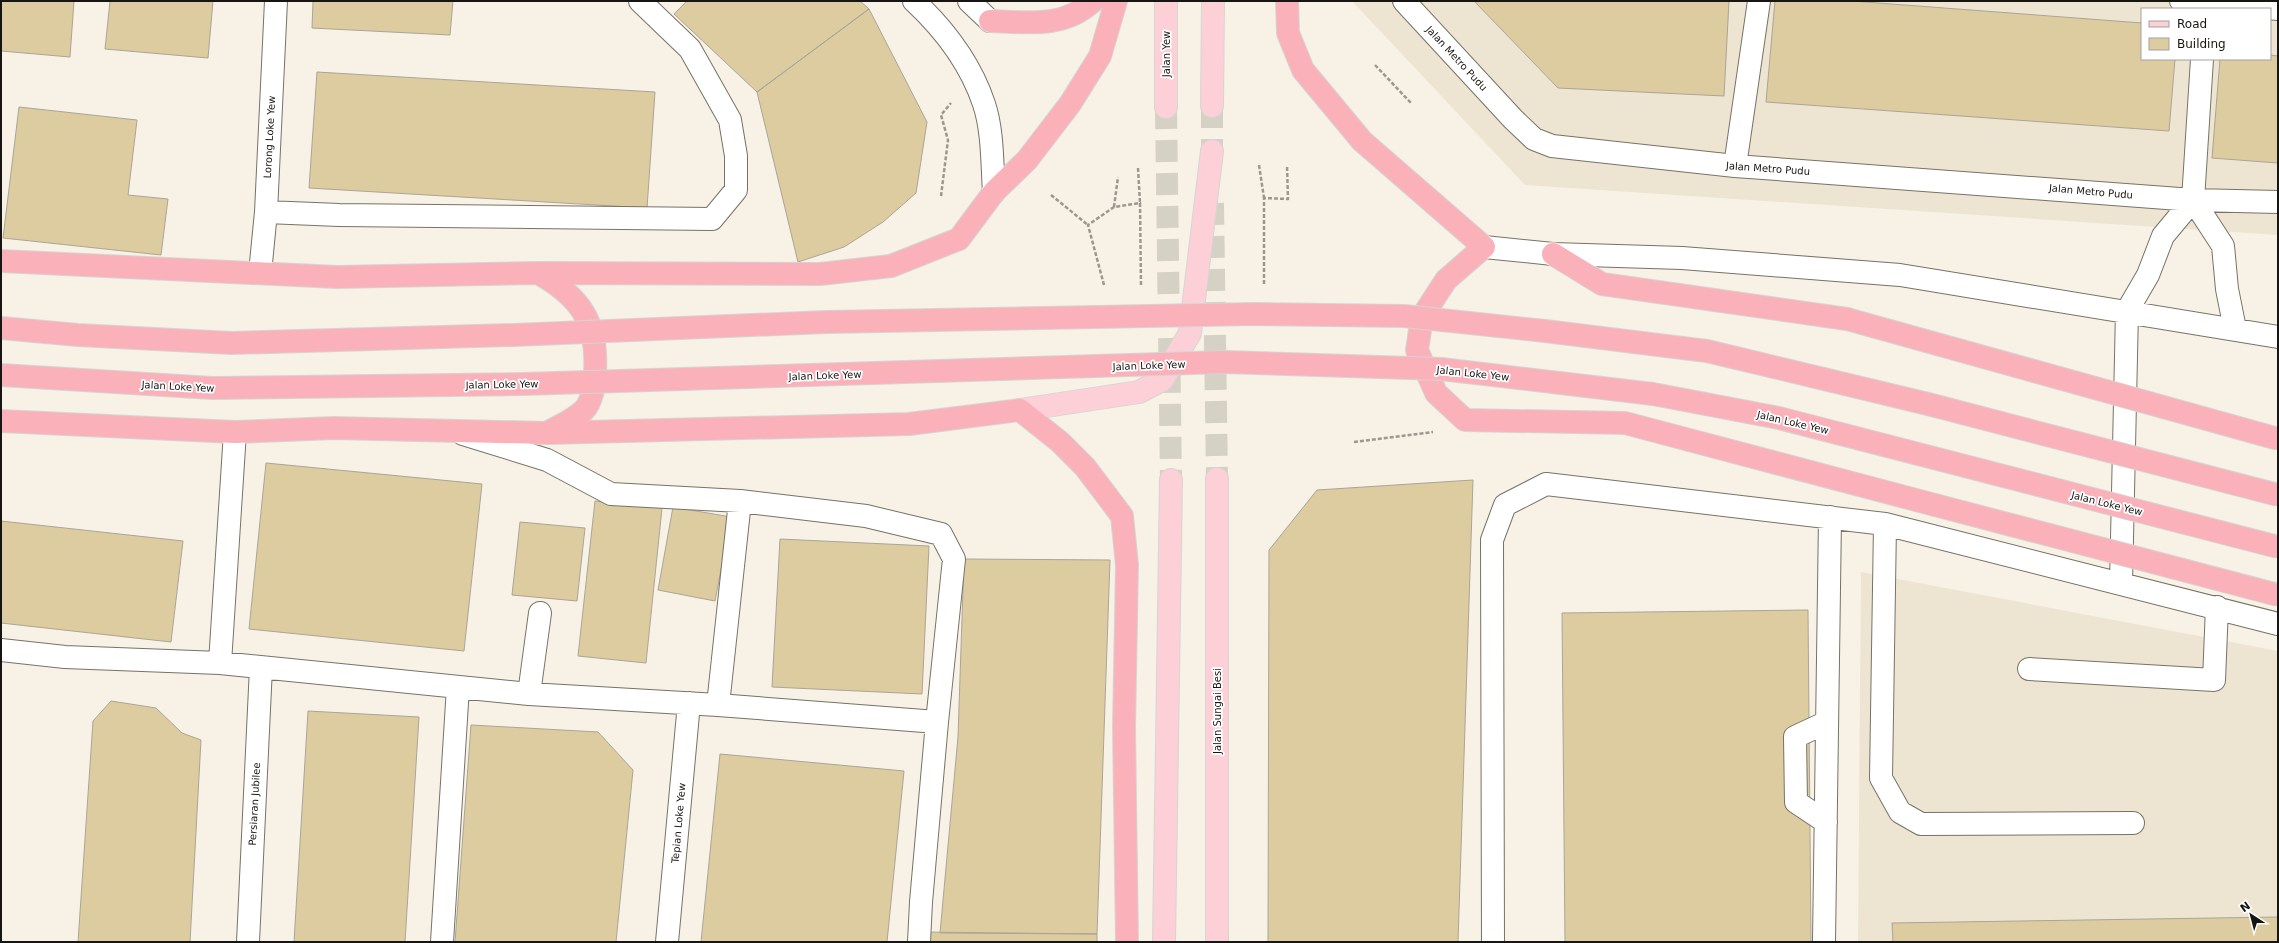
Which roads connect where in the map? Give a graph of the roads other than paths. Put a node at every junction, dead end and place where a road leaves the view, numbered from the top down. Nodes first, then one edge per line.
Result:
1 (276, 1) edge
2 (640, 1) edge
3 (914, 1) edge
4 (968, 1) edge
5 (1093, 1) edge
6 (1116, 1) edge
7 (1166, 1) edge
8 (1213, 1) edge
9 (1287, 1) edge
10 (1404, 1) edge
11 (1759, 1) edge
12 (2181, 1) edge
13 (2205, 4) edge
14 (2263, 8) edge
15 (990, 21) joint
16 (2202, 60) edge
17 (1212, 106) tunnel mouth
18 (1166, 107) tunnel mouth
19 (1212, 152) tunnel mouth
20 (1735, 166) junction
21 (994, 192) junction
22 (2192, 200) junction
23 (2278, 202) edge
24 (266, 212) junction
25 (1484, 248) junction
26 (1553, 254) junction
27 (1, 261) edge
28 (260, 273) junction
29 (538, 273) junction
30 (2126, 311) junction
31 (1, 328) edge
32 (2235, 329) junction
33 (2278, 337) edge
34 (1, 375) edge
35 (1020, 410) junction
36 (1, 421) edge
37 (453, 431) junction
38 (235, 432) junction
39 (547, 433) junction
40 (2278, 439) edge
41 (1217, 479) tunnel mouth
42 (1171, 480) tunnel mouth
43 (2278, 495) edge
44 (740, 501) junction
45 (1830, 517) junction
46 (1885, 524) junction
47 (2278, 547) edge
48 (2121, 584) junction
49 (2278, 595) edge
50 (2217, 607) junction
51 (540, 613) dead end
52 (2278, 624) edge
53 (1, 650) edge
54 (220, 663) junction
55 (260, 667) junction
56 (2029, 669) dead end
57 (458, 687) junction
58 (530, 694) junction
59 (689, 703) junction
60 (718, 705) junction
61 (937, 722) junction
62 (1827, 722) junction
63 (1826, 822) junction
64 (2133, 823) dead end
65 (248, 942) edge
66 (442, 942) edge
67 (667, 942) edge
68 (919, 942) edge
69 (1127, 942) edge
70 (1164, 942) edge
71 (1216, 942) edge
72 (1493, 942) edge
73 (1824, 942) edge

1 - 24 street, Lorong Loke Yew
2 - 24 street
3 - 21 street
4 - 15 street
5 - 15 highway
6 - 21 highway
7 - 18 main road, Jalan Yew
8 - 17 main road
9 - 25 highway
10 - 20 street, Jalan Metro Pudu
11 - 20 street
12 - 13 street
13 - 14 street
16 - 22 street
19 - 35 main road
20 - 22 street, Jalan Metro Pudu
21 - 29 highway
22 - 23 street, Jalan Metro Pudu
22 - 30 street
22 - 32 street
24 - 28 street, Lorong Loke Yew
25 - 26 street
25 - 49 highway, bridge
26 - 30 street
26 - 40 highway, bridge
27 - 28 highway
28 - 29 highway
29 - 39 highway
30 - 32 street
30 - 48 street
31 - 43 highway, bridge
32 - 33 street
34 - 47 highway, Jalan Loke Yew, bridge
35 - 39 highway
35 - 69 highway
36 - 38 highway
37 - 38 highway
37 - 39 highway
37 - 44 street
38 - 54 street
41 - 71 main road, Jalan Sungai Besi
42 - 70 main road
44 - 60 street
44 - 61 street
45 - 46 street
45 - 62 street
45 - 72 street
46 - 48 street
46 - 64 street
48 - 50 street
50 - 52 street
50 - 56 street
51 - 58 street
53 - 54 street
54 - 55 street
55 - 57 street
55 - 65 street, Persiaran Jubilee
57 - 58 street
57 - 66 street
58 - 59 street
59 - 60 street
59 - 67 street, Tepian Loke Yew
60 - 61 street
61 - 68 street
62 - 63 street
62 - 63 street
63 - 73 street

